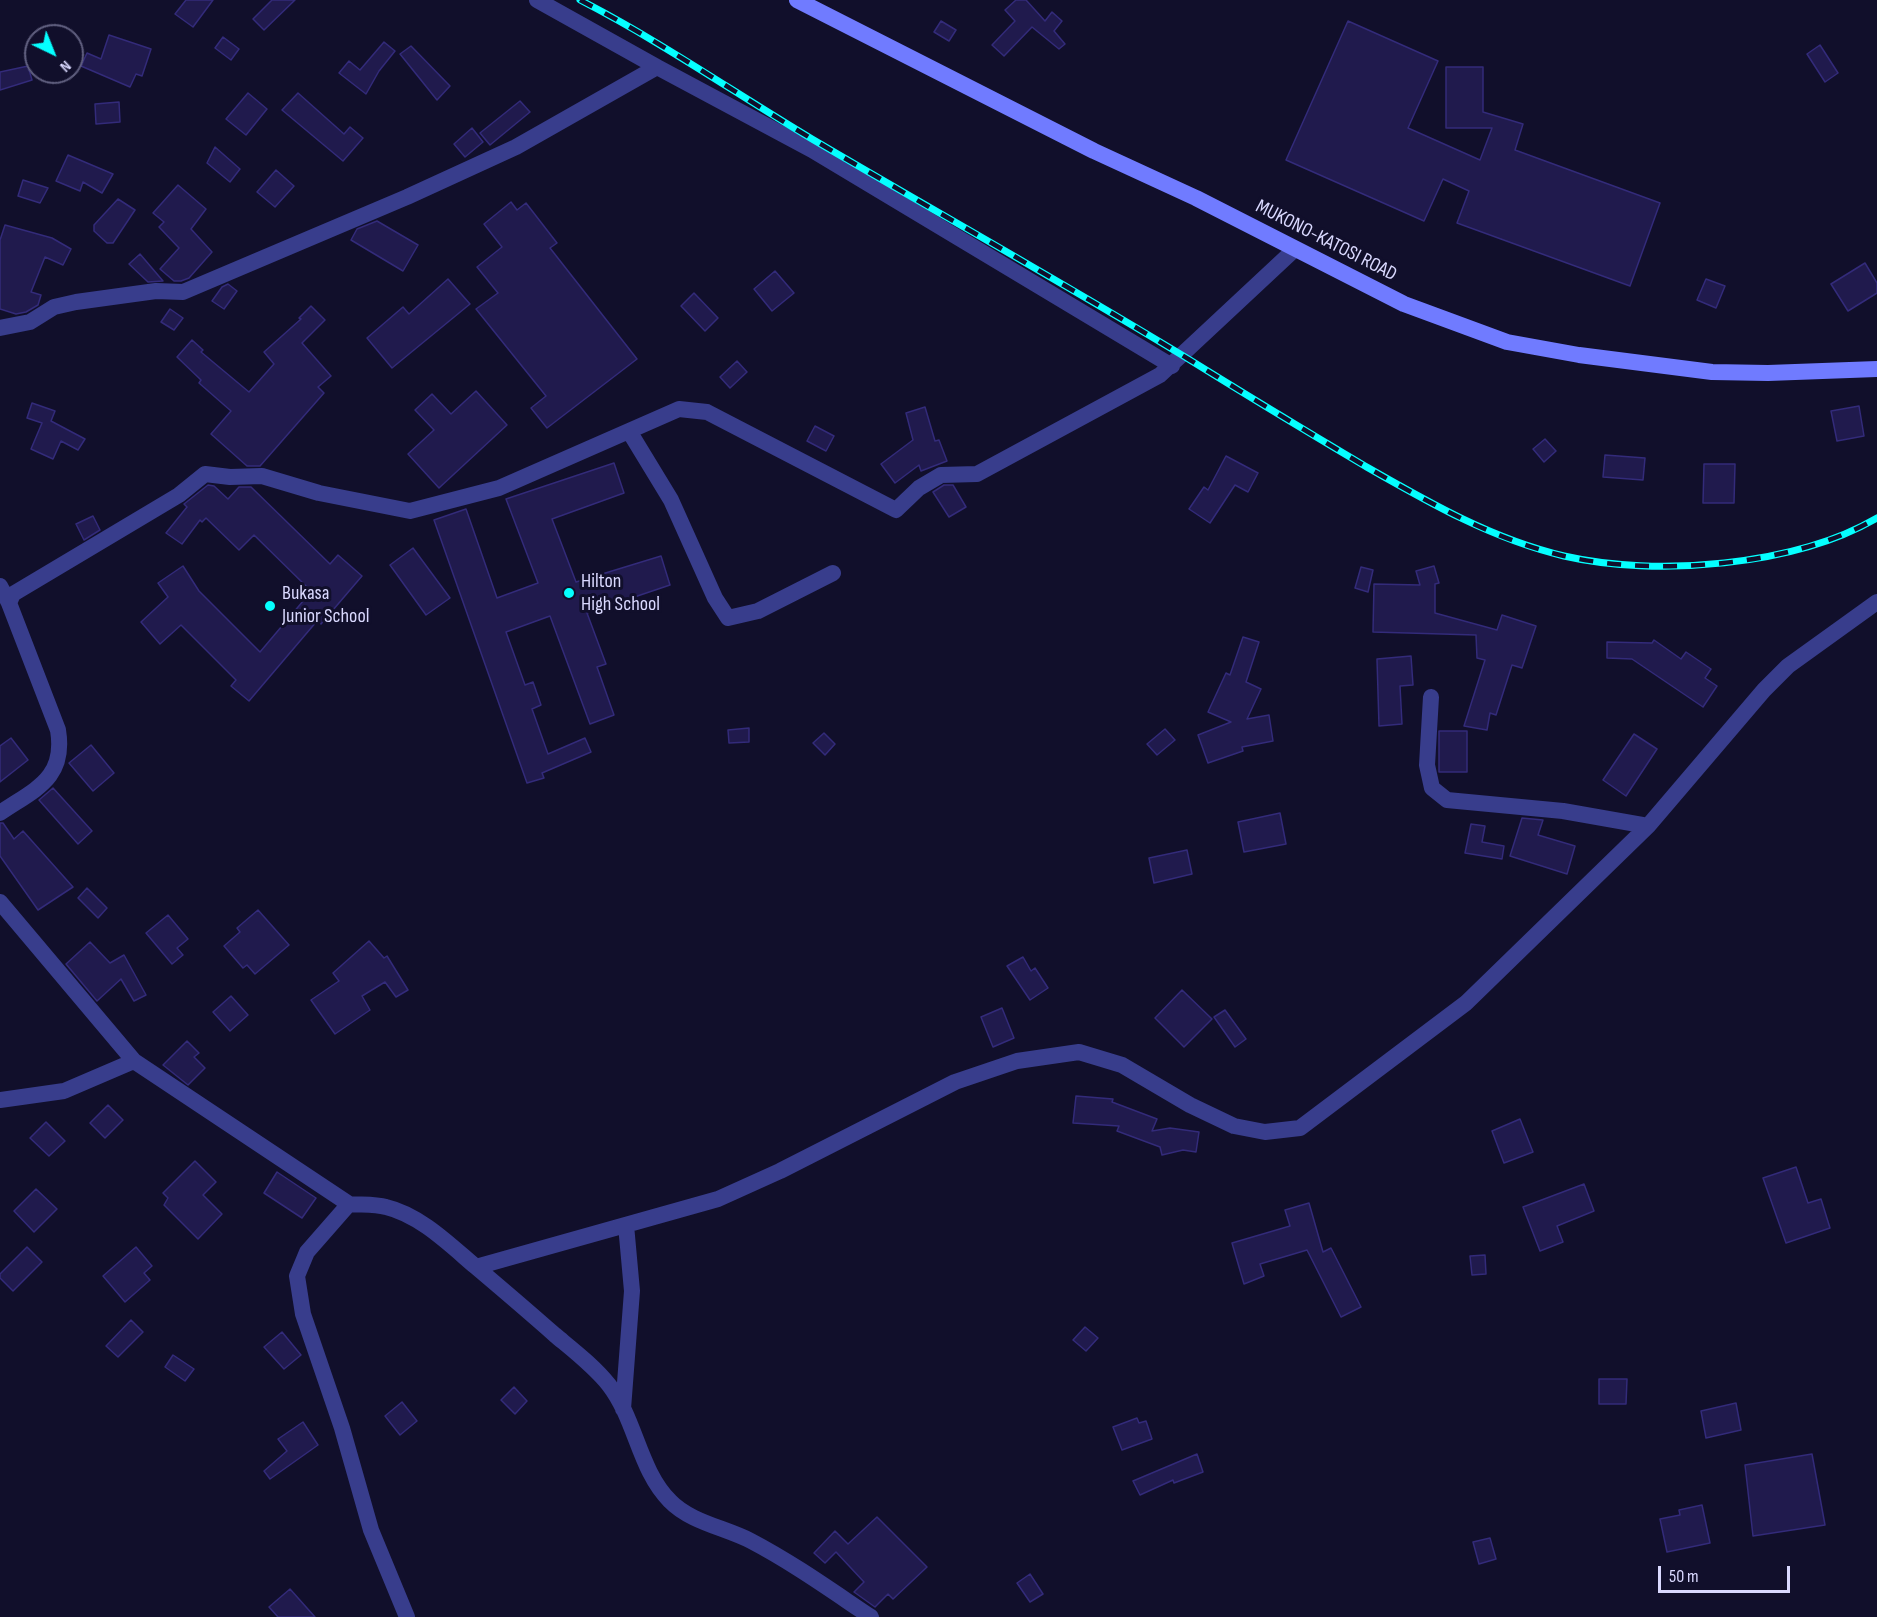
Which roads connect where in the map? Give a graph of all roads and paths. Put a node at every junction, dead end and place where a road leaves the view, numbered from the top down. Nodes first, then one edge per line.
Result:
1 (537, 0) edge
2 (797, 0) edge
3 (657, 67) junction
4 (1294, 249) junction
5 (0, 328) edge
6 (1172, 366) junction
7 (1877, 369) edge
8 (629, 431) junction
9 (833, 573) dead end
10 (0, 586) edge
11 (1877, 602) edge
12 (9, 603) junction
13 (1431, 697) dead end
14 (0, 813) edge
15 (1648, 826) junction
16 (0, 902) edge
17 (134, 1061) junction
18 (0, 1100) edge
19 (349, 1204) junction
20 (626, 1225) junction
21 (476, 1267) junction
22 (623, 1409) junction
23 (407, 1617) edge
24 (871, 1617) edge

1 - 3 street
2 - 4 main road, MUKONO-KATOSI ROAD
3 - 5 street
3 - 6 street
4 - 6 street
4 - 7 main road, MUKONO-KATOSI ROAD
6 - 8 street
8 - 9 street
8 - 12 street
10 - 12 street
11 - 15 street
12 - 14 street
13 - 15 street
15 - 20 street
16 - 17 street
17 - 18 street
17 - 19 street
19 - 21 street
19 - 23 street
20 - 21 street
20 - 22 street
21 - 22 street
22 - 24 street

